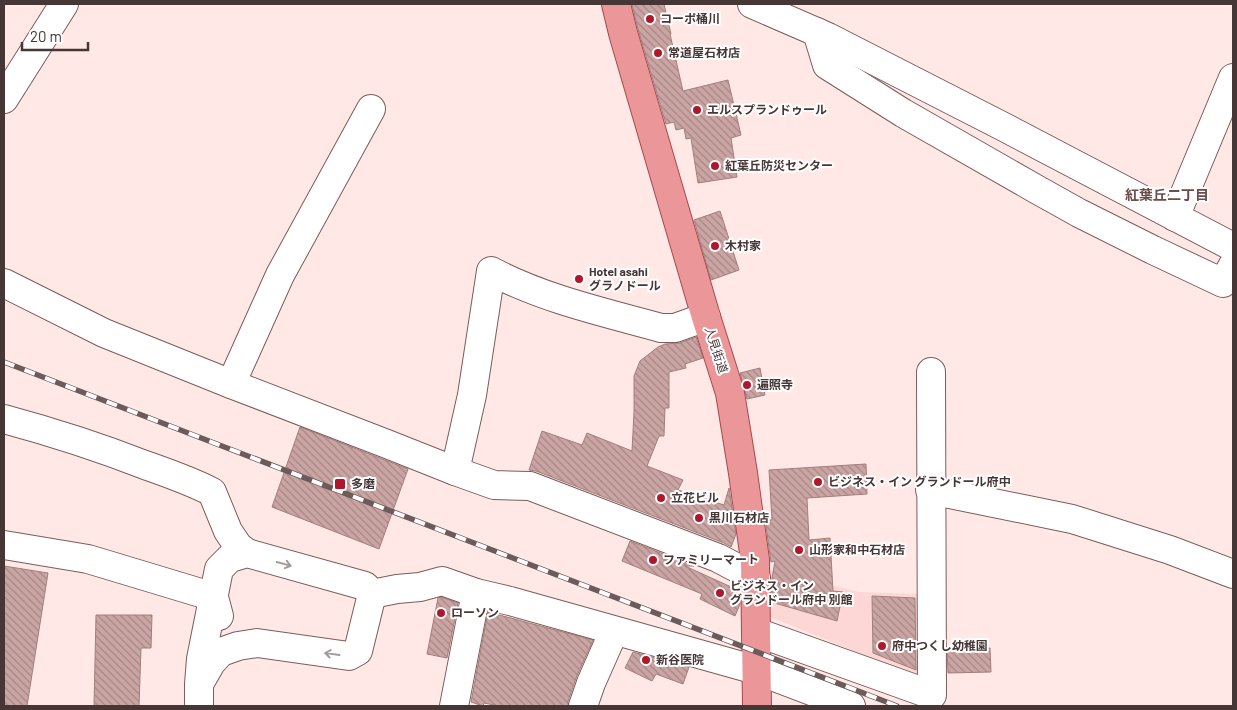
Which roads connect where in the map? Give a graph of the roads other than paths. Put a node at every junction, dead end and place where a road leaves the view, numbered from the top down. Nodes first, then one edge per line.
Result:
1 (64, 4) edge
2 (616, 4) edge
3 (752, 4) edge
4 (817, 32) junction
5 (1233, 78) edge
6 (4, 99) edge
7 (371, 109) dead end
8 (1175, 217) junction
9 (1233, 247) edge
10 (1233, 266) edge
11 (4, 282) edge
12 (706, 317) junction
13 (931, 372) dead end
14 (231, 384) junction
15 (4, 419) edge
16 (455, 471) junction
17 (930, 490) junction
18 (222, 516) junction
19 (4, 545) edge
20 (247, 553) junction
21 (219, 569) junction
22 (1233, 574) edge
23 (756, 578) junction
24 (372, 594) junction
25 (476, 594) junction
26 (214, 597) junction
27 (614, 631) junction
28 (756, 632) junction
29 (257, 643) junction
30 (756, 670) junction
31 (198, 695) edge
32 (454, 706) edge
33 (584, 706) edge
34 (757, 706) edge
35 (851, 706) edge

1 - 6 street
2 - 12 main road, 人見街道
3 - 4 street
4 - 8 street
4 - 10 street
5 - 8 street
7 - 14 street
8 - 9 street
11 - 14 street
12 - 16 street
12 - 23 main road, 人見街道
13 - 17 street
14 - 16 street
15 - 18 street
16 - 23 street
17 - 22 street
17 - 28 street
18 - 20 street
18 - 21 street
19 - 26 street
20 - 21 street
20 -> 24 street
21 - 26 street
23 - 28 main road, 人見街道
24 - 25 street
24 -> 29 street
25 - 27 street
25 - 32 street
26 - 29 street
26 - 31 street
27 - 30 street
27 - 33 street
28 - 30 main road, 人見街道
29 - 31 street
30 - 34 main road, 人見街道
30 - 35 street

